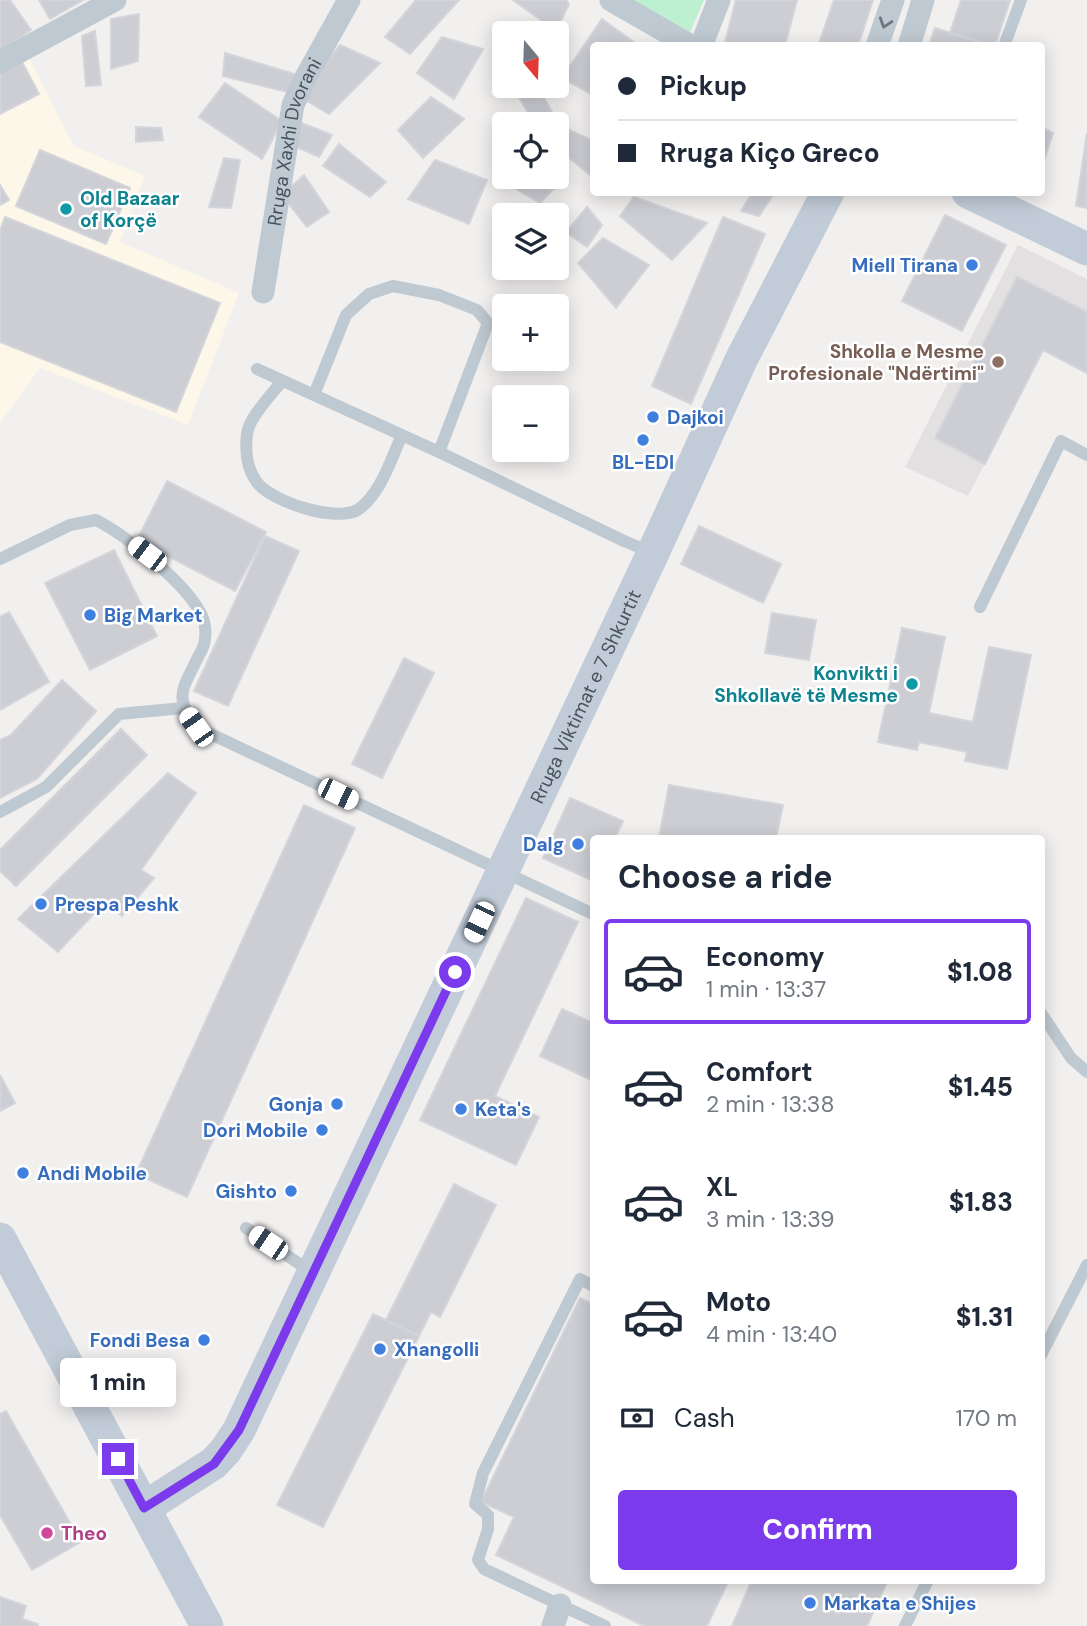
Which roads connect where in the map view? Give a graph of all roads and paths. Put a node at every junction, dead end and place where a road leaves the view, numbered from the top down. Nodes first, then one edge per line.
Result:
1 (115, 0) edge
2 (349, 0) edge
3 (611, 0) edge
4 (719, 0) edge
5 (893, 0) edge
6 (923, 0) edge
7 (1021, 0) edge
8 (684, 42) edge
9 (703, 42) edge
10 (878, 42) edge
11 (910, 42) edge
12 (1005, 42) edge
13 (0, 62) edge
14 (826, 196) edge
15 (976, 196) edge
16 (1087, 249) edge
17 (263, 292) dead end
18 (257, 369) dead end
19 (282, 381) junction
20 (314, 395) junction
21 (402, 435) junction
22 (439, 452) junction
23 (1087, 455) edge
24 (653, 553) junction
25 (0, 559) edge
26 (980, 607) dead end
27 (183, 708) junction
28 (0, 812) edge
29 (503, 872) junction
30 (590, 913) edge
31 (1045, 1019) edge
32 (1087, 1072) edge
33 (246, 1228) dead end
34 (0, 1238) edge
35 (1087, 1265) edge
36 (313, 1273) junction
37 (590, 1284) edge
38 (1045, 1347) edge
39 (144, 1508) junction
40 (926, 1584) edge
41 (556, 1615) edge
42 (206, 1626) edge
43 (604, 1626) edge
44 (905, 1626) edge

1 - 13 street
2 - 17 street, Rruga Xaxhi Dvorani
3 - 8 street
4 - 9 street
5 -> 10 street
6 - 11 street
7 - 12 lane
14 - 24 street, Rruga Viktimat e 7 Shkurtit
15 - 16 street
18 - 19 lane
19 - 20 lane
19 - 21 lane
20 - 21 lane
20 - 22 lane
21 - 22 lane
22 - 24 lane
23 - 26 lane
24 - 29 street, Rruga Viktimat e 7 Shkurtit
25 - 27 lane
27 - 28 lane
27 - 29 lane
29 - 30 lane
29 - 36 street, Rruga Viktimat e 7 Shkurtit
31 - 32 lane
33 - 36 lane
34 - 39 street
35 - 38 lane
36 - 39 street, Rruga Viktimat e 7 Shkurtit
37 - 41 lane
39 - 42 street
40 - 44 lane
41 - 43 lane

